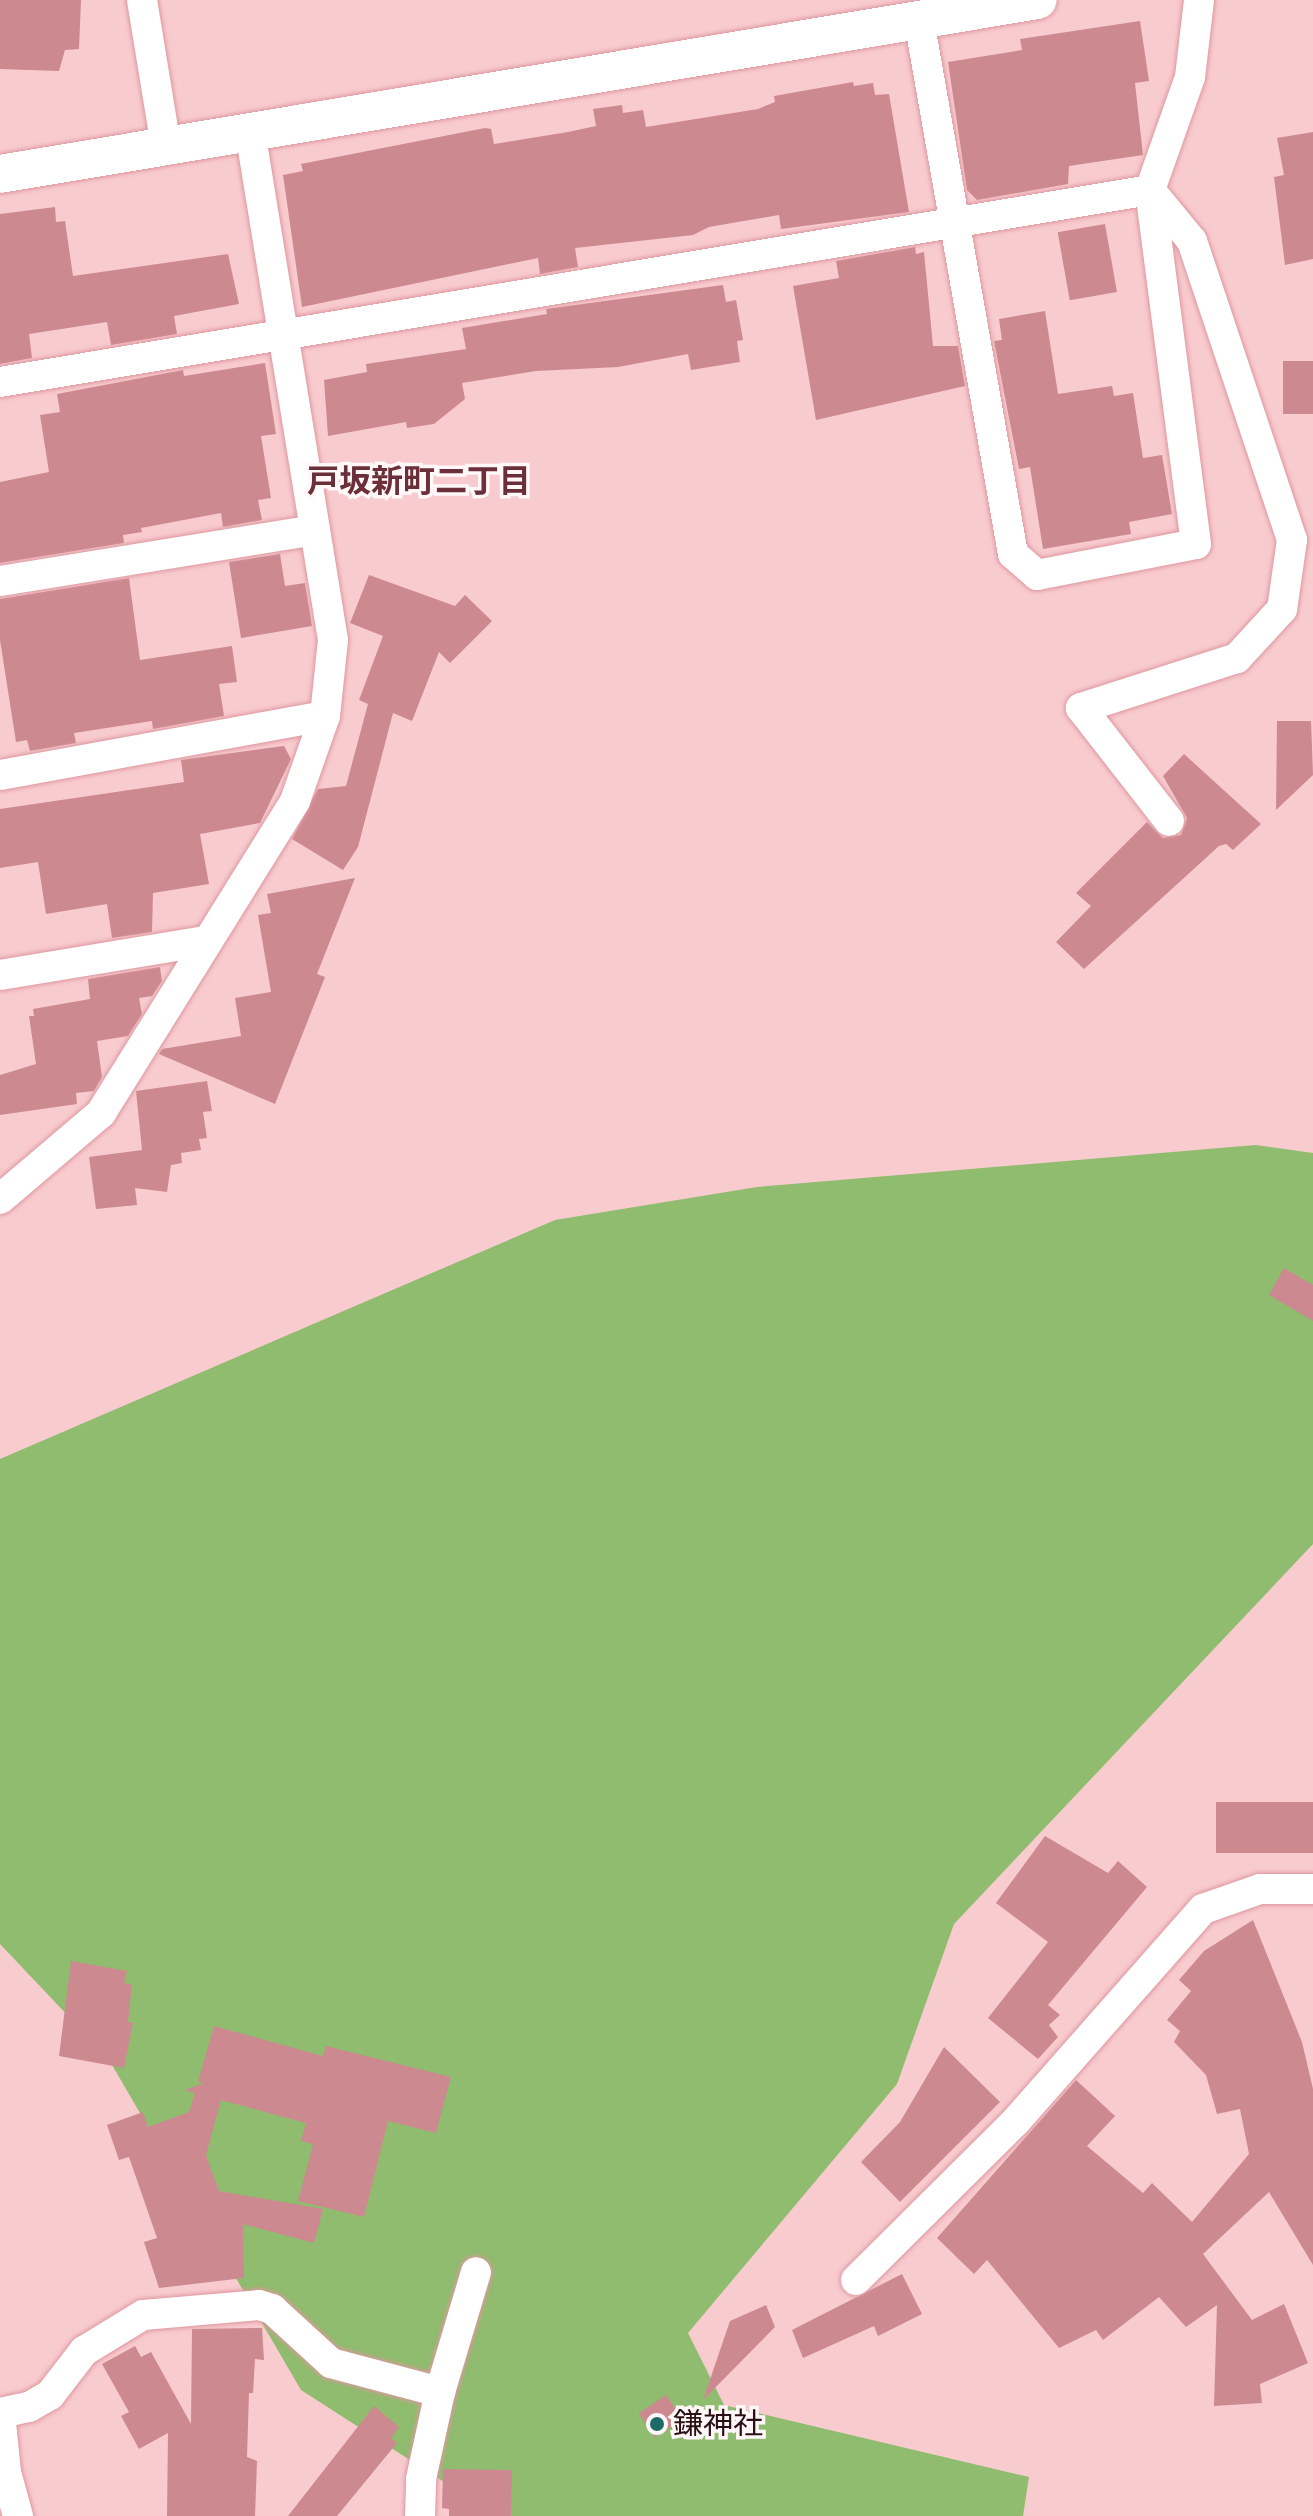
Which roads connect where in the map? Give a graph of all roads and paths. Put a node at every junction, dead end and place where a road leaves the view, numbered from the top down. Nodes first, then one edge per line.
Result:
1 (142, 0) edge
2 (1199, 0) edge
3 (1022, 1) edge
4 (919, 20) junction
5 (250, 131) junction
6 (166, 146) junction
7 (0, 174) edge
8 (1150, 190) junction
9 (959, 223) junction
10 (282, 335) junction
11 (0, 382) edge
12 (315, 530) junction
13 (1302, 540) edge
14 (0, 581) edge
15 (325, 716) junction
16 (0, 775) edge
17 (1169, 821) dead end
18 (205, 941) junction
19 (0, 975) edge
20 (36, 1171) junction
21 (0, 1176) edge
22 (0, 1199) edge
23 (1313, 1889) edge
24 (476, 2272) dead end
25 (856, 2280) dead end
26 (440, 2392) junction
27 (18, 2516) edge
28 (420, 2516) edge

1 - 6 street
2 - 8 street
3 - 4 street
4 - 5 street
4 - 9 street
5 - 6 street
5 - 10 street
6 - 7 street
8 - 9 street
8 - 9 street
8 - 13 street
9 - 10 street
10 - 11 street
10 - 12 street
12 - 14 street
12 - 15 street
13 - 17 street
15 - 16 street
15 - 18 street
18 - 19 street
18 - 20 street
20 - 21 street
20 - 22 street
23 - 25 street
24 - 26 street
26 - 27 street
26 - 28 street

